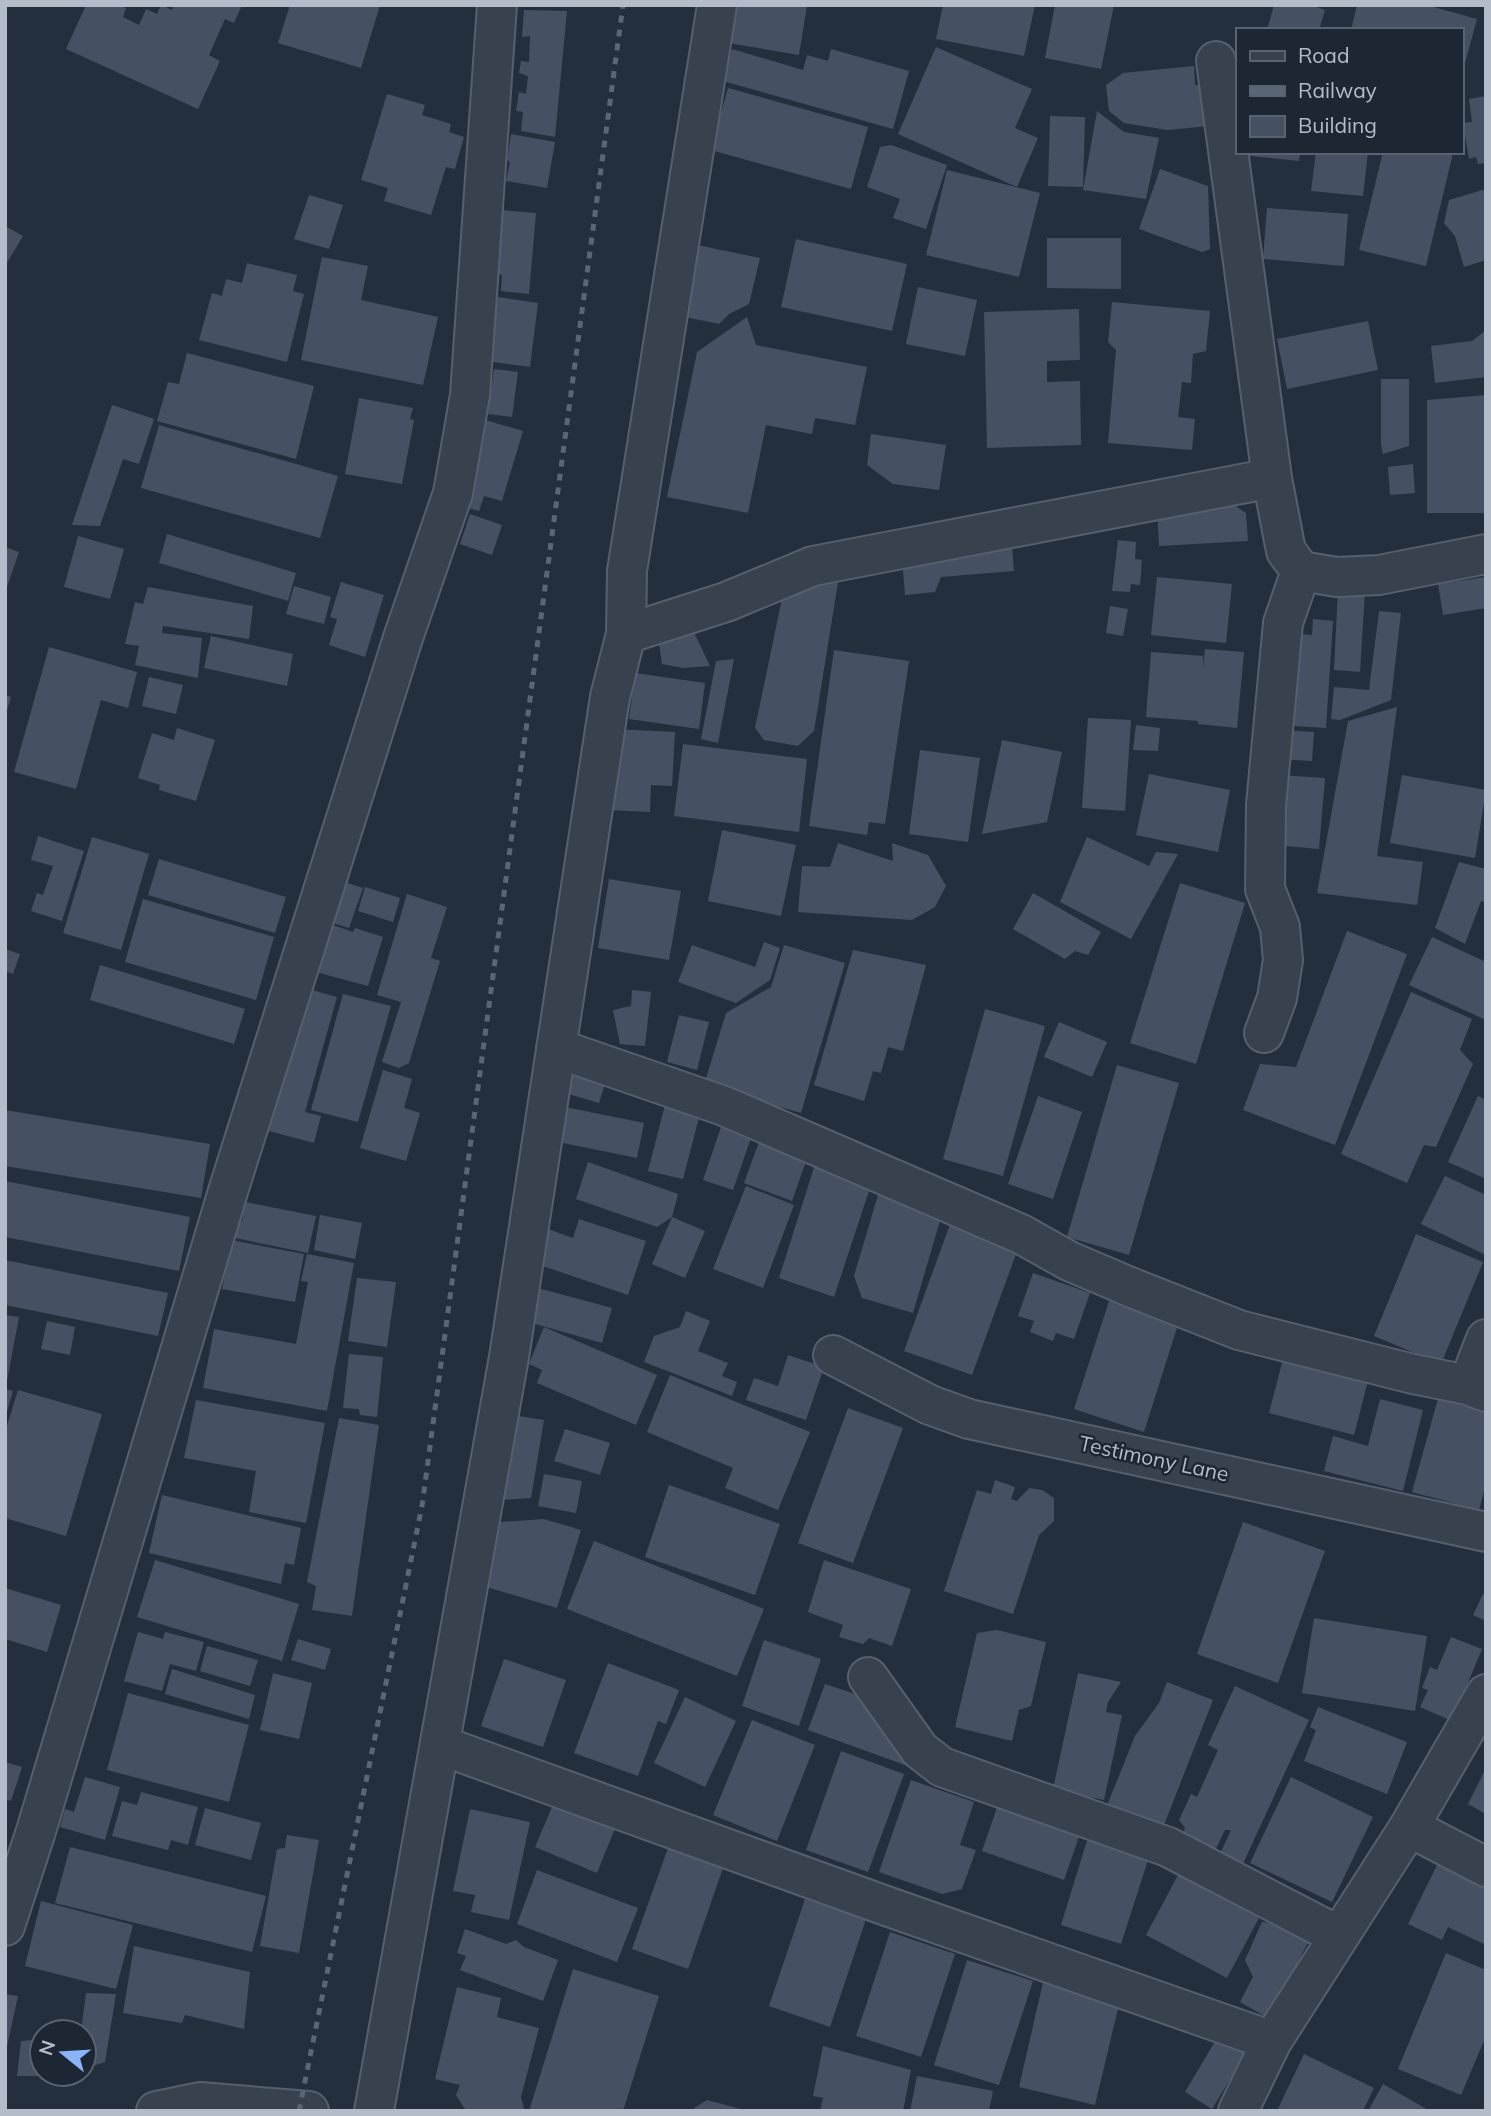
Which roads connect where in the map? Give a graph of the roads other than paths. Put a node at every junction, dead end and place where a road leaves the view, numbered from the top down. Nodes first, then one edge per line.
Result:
1 (497, 5) edge
2 (717, 5) edge
3 (1216, 61) dead end
4 (1272, 478) junction
5 (1486, 554) edge
6 (1301, 570) junction
7 (626, 634) junction
8 (1264, 1033) dead end
9 (556, 1048) junction
10 (1486, 1339) edge
11 (833, 1355) dead end
12 (1477, 1389) edge
13 (1486, 1532) edge
14 (868, 1677) dead end
15 (1486, 1694) edge
16 (440, 1745) junction
17 (1409, 1827) junction
18 (1486, 1867) edge
19 (5, 1926) edge
20 (1339, 1936) junction
21 (1272, 2041) junction
22 (156, 2111) edge
23 (309, 2111) edge
24 (373, 2111) edge
25 (1238, 2111) edge

1 - 19 street
2 - 7 street
3 - 4 street
4 - 6 street
4 - 7 street
5 - 6 street
6 - 8 street
7 - 9 street
9 - 12 street
9 - 16 street
10 - 12 street
11 - 13 street, Testimony Lane
14 - 20 street
15 - 17 street
16 - 21 street
16 - 24 street
17 - 18 street
17 - 20 street
20 - 21 street
21 - 25 street
22 - 23 street

